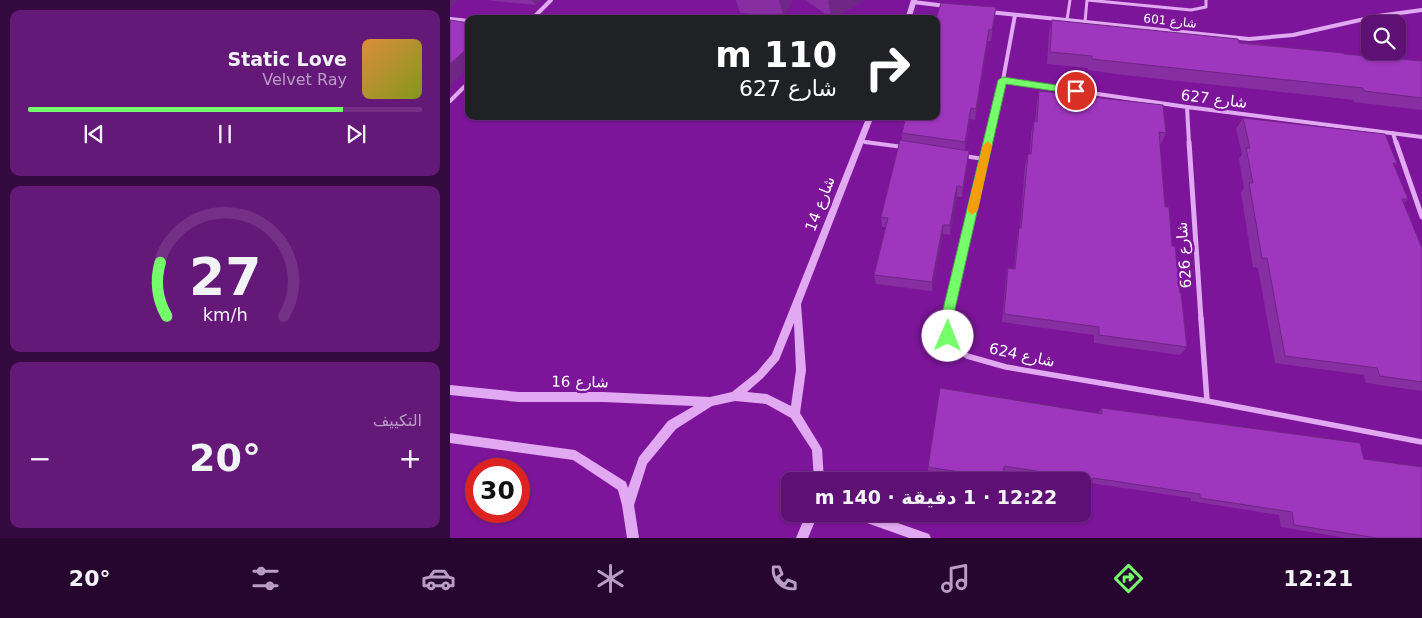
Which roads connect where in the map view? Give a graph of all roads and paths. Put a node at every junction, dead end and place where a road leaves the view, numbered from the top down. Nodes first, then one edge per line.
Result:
1 (551, 0) edge
2 (1070, 0) edge
3 (1087, 0) edge
4 (1206, 0) edge
5 (914, 1) edge
6 (950, 7) edge
7 (1422, 10) edge
8 (987, 12) edge
9 (536, 15) edge
10 (909, 15) edge
11 (1014, 15) junction
12 (450, 19) edge
13 (1067, 20) junction
14 (465, 21) edge
15 (1085, 22) junction
16 (1003, 80) junction
17 (465, 86) edge
18 (450, 101) edge
19 (1187, 107) junction
20 (869, 120) edge
21 (1393, 133) junction
22 (1422, 137) edge
23 (861, 141) junction
24 (909, 148) edge
25 (956, 155) edge
26 (984, 159) junction
27 (1422, 217) edge
28 (798, 303) junction
29 (450, 390) edge
30 (735, 396) junction
31 (1207, 401) junction
32 (710, 402) junction
33 (795, 414) junction
34 (450, 438) edge
35 (1422, 442) edge
36 (818, 472) edge
37 (628, 506) junction
38 (809, 522) edge
39 (880, 522) edge
40 (633, 538) edge
41 (802, 538) edge
42 (925, 538) edge

1 - 9 street
2 - 13 lane
3 - 4 lane
3 - 15 lane
5 - 6 street
5 - 10 street
7 - 15 street, شارع 601
8 - 11 street, شارع 601
11 - 13 street, شارع 601
11 - 16 street, شارع 624
12 - 14 street
13 - 15 street, شارع 601
16 - 19 street, شارع 627
16 - 26 street, شارع 624
17 - 18 street
19 - 21 street, شارع 627
19 - 31 street, شارع 626
20 - 23 street, شارع 14
21 - 22 street, شارع 627
21 - 27 street
23 - 24 lane
23 - 28 street, شارع 14
25 - 26 lane
26 - 31 street, شارع 624
28 - 30 street, شارع 14
28 - 33 street, شارع 14
29 - 32 street, شارع 16
30 - 32 street
30 - 33 street
31 - 35 street, شارع 624
32 - 37 street
33 - 36 street
34 - 37 street
37 - 40 street
38 - 41 street
39 - 42 street

